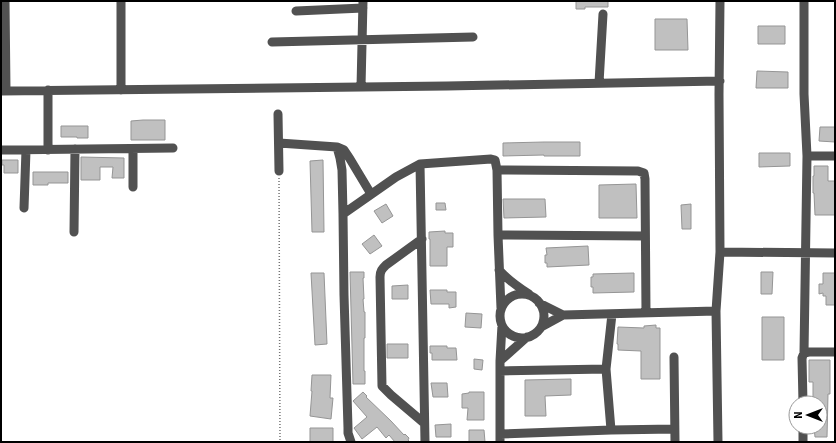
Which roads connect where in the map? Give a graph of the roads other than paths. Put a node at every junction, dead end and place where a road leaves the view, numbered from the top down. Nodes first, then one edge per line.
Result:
1 (5, 1) edge
2 (121, 1) edge
3 (720, 1) edge
4 (804, 1) edge
5 (363, 5) edge
6 (296, 11) dead end
7 (603, 14) dead end
8 (473, 37) dead end
9 (362, 41) junction
10 (272, 42) dead end
11 (720, 81) junction
12 (599, 83) junction
13 (361, 87) junction
14 (48, 90) junction
15 (121, 90) junction
16 (3, 91) edge
17 (278, 114) dead end
18 (279, 143) junction
19 (337, 147) junction
20 (173, 148) dead end
21 (75, 149) junction
22 (133, 149) junction
23 (1, 150) edge
24 (26, 150) junction
25 (48, 150) junction
26 (807, 156) junction
27 (835, 156) edge
28 (420, 164) junction
29 (497, 170) junction
30 (279, 171) road end
31 (133, 187) dead end
32 (371, 194) junction
33 (24, 208) dead end
34 (343, 214) junction
35 (74, 232) dead end
36 (498, 236) junction
37 (645, 236) junction
38 (422, 239) junction
39 (720, 252) junction
40 (806, 252) junction
41 (835, 253) edge
42 (499, 270) junction
43 (530, 295) junction
44 (539, 303) junction
45 (501, 308) junction
46 (716, 311) junction
47 (646, 313) junction
48 (612, 314) junction
49 (563, 315) junction
50 (502, 325) junction
51 (541, 327) junction
52 (527, 337) junction
53 (835, 352) edge
54 (804, 353) junction
55 (674, 356) dead end
56 (500, 361) junction
57 (606, 369) junction
58 (500, 371) junction
59 (803, 395) edge
60 (424, 423) junction
61 (674, 429) junction
62 (611, 430) junction
63 (500, 438) edge
64 (351, 442) edge
65 (424, 442) edge
66 (675, 442) edge
67 (718, 442) edge

1 - 16 street
2 - 15 street
3 - 11 street
4 - 26 street
5 - 6 street
5 - 9 street
7 - 12 street
8 - 9 street
9 - 10 street
9 - 13 street
11 - 12 street
11 - 39 street
12 - 13 street
13 - 15 street
14 - 15 street
14 - 16 street
14 - 25 street
17 - 18 street
18 - 19 street
18 - 30 street
19 - 32 street
19 - 34 street
20 - 22 street
21 - 22 street
21 - 25 street
21 - 35 street
22 - 31 street
23 - 24 street
24 - 25 street
24 - 33 street
26 - 27 street
26 - 40 street
28 - 29 street
28 - 32 street
28 - 38 street
29 - 36 street
29 - 37 street
32 - 34 street
34 - 64 street
36 - 37 street
36 - 42 street
37 - 47 street
38 - 60 street
38 - 60 street
39 - 40 street
39 - 46 street
40 - 41 street
40 - 54 street
42 - 43 street
42 - 45 street
43 - 44 street
43 - 45 street
44 - 49 street
44 - 51 street
45 - 50 street
46 - 47 street
46 - 67 street
47 - 48 street
48 - 49 street
48 - 57 street
49 - 51 street
50 - 52 street
50 - 56 street
51 - 52 street
52 - 56 street
53 - 54 street
54 - 59 street
55 - 61 street
56 - 58 street
57 - 58 street
57 - 62 street
58 - 63 street
60 - 65 street
61 - 62 street
61 - 66 street
62 - 63 street

